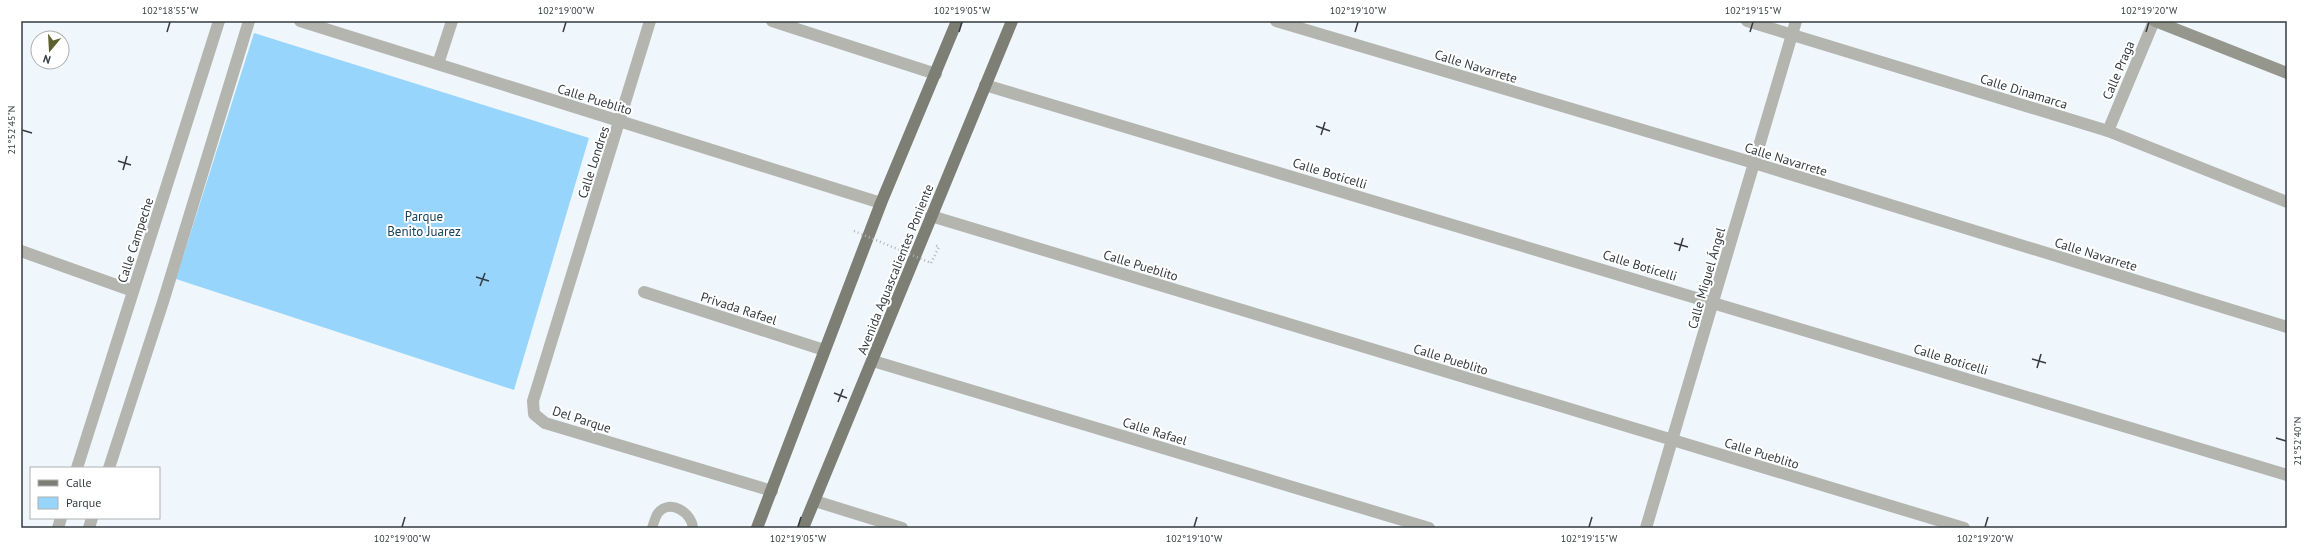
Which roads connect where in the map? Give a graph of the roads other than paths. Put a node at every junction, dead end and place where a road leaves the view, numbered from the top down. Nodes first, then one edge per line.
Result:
1 (219, 21) edge
2 (249, 21) edge
3 (300, 21) edge
4 (452, 21) edge
5 (650, 21) edge
6 (772, 21) edge
7 (957, 21) edge
8 (1012, 21) edge
9 (1276, 21) edge
10 (1747, 21) edge
11 (1796, 21) edge
12 (2154, 21) edge
13 (1791, 35) junction
14 (438, 64) junction
15 (2287, 73) edge
16 (936, 74) junction
17 (985, 85) junction
18 (620, 121) junction
19 (2108, 130) junction
20 (1754, 163) junction
21 (2287, 202) edge
22 (881, 203) junction
23 (931, 216) junction
24 (21, 251) edge
25 (574, 264) joint
26 (133, 291) junction
27 (644, 292) dead end
28 (1714, 302) junction
29 (2287, 327) edge
30 (824, 350) junction
31 (873, 361) junction
32 (1672, 440) junction
33 (77, 467) edge
34 (109, 467) edge
35 (2287, 475) edge
36 (772, 491) junction
37 (815, 502) junction
38 (652, 528) edge
39 (693, 528) edge
40 (757, 528) edge
41 (803, 528) edge
42 (902, 528) edge
43 (1429, 528) edge
44 (1646, 528) edge
45 (1964, 528) edge

1 - 26 street, Calle Campeche
2 - 34 street
3 - 14 street, Calle Pueblito
4 - 14 street
5 - 18 street, Calle Londres
6 - 16 street
7 - 16 main road
8 - 17 main road, Avenida Aguascalientes Poniente
9 - 20 street, Calle Navarrete
10 - 13 street, Calle Dinamarca
11 - 13 street, Calle Miguel Ángel
12 - 15 street
12 - 19 street, Calle Praga
13 - 19 street, Calle Dinamarca
13 - 20 street, Calle Miguel Ángel
14 - 18 street, Calle Pueblito
16 - 22 main road
17 - 23 main road, Avenida Aguascalientes Poniente
17 - 28 street, Calle Boticelli
18 - 22 street, Calle Pueblito
18 - 25 street, Calle Londres
19 - 21 street, Calle Dinamarca
20 - 28 street, Calle Miguel Ángel
20 - 29 street, Calle Navarrete
22 - 30 main road
23 - 31 main road, Avenida Aguascalientes Poniente
23 - 32 street, Calle Pueblito
24 - 26 street
25 - 36 street, Del Parque
26 - 33 street, Calle Campeche
27 - 30 street, Privada Rafael
28 - 32 street, Calle Miguel Ángel
28 - 35 street, Calle Boticelli
30 - 36 main road
31 - 37 main road, Avenida Aguascalientes Poniente
31 - 43 street, Calle Rafael
32 - 44 street, Calle Miguel Ángel
32 - 45 street, Calle Pueblito
36 - 40 main road
37 - 41 main road, Avenida Aguascalientes Poniente
37 - 42 street
38 - 39 lane

